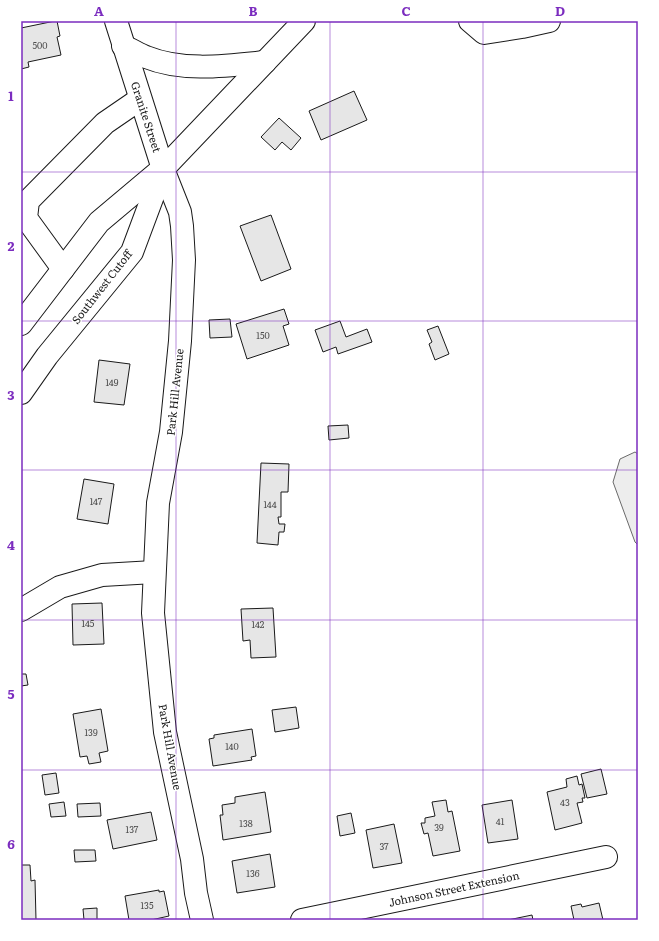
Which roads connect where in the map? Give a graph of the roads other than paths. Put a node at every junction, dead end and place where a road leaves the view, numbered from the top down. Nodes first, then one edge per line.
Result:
1 (116, 21) edge
2 (304, 21) edge
3 (470, 21) edge
4 (550, 21) edge
5 (123, 46) junction
6 (265, 62) junction
7 (140, 99) junction
8 (163, 169) junction
9 (180, 212) joint
10 (63, 269) junction
11 (21, 324) edge
12 (21, 393) edge
13 (154, 572) junction
14 (21, 610) edge
15 (606, 857) dead end
16 (202, 920) edge
17 (302, 920) edge

1 - 5 main road, Granite Street
2 - 6 main road, Southwest Cutoff
3 - 4 main road
5 - 6 main road
5 - 7 main road, Granite Street
6 - 8 main road, Southwest Cutoff
7 - 8 main road, Granite Street
7 - 10 main road
8 - 9 main road, Granite Street
8 - 10 main road, Southwest Cutoff
8 - 12 main road, Southwest Cutoff
9 - 13 main road, Park Hill Avenue
10 - 11 main road, Southwest Cutoff
13 - 14 main road
13 - 16 main road, Park Hill Avenue
15 - 17 main road, Johnson Street Extension

